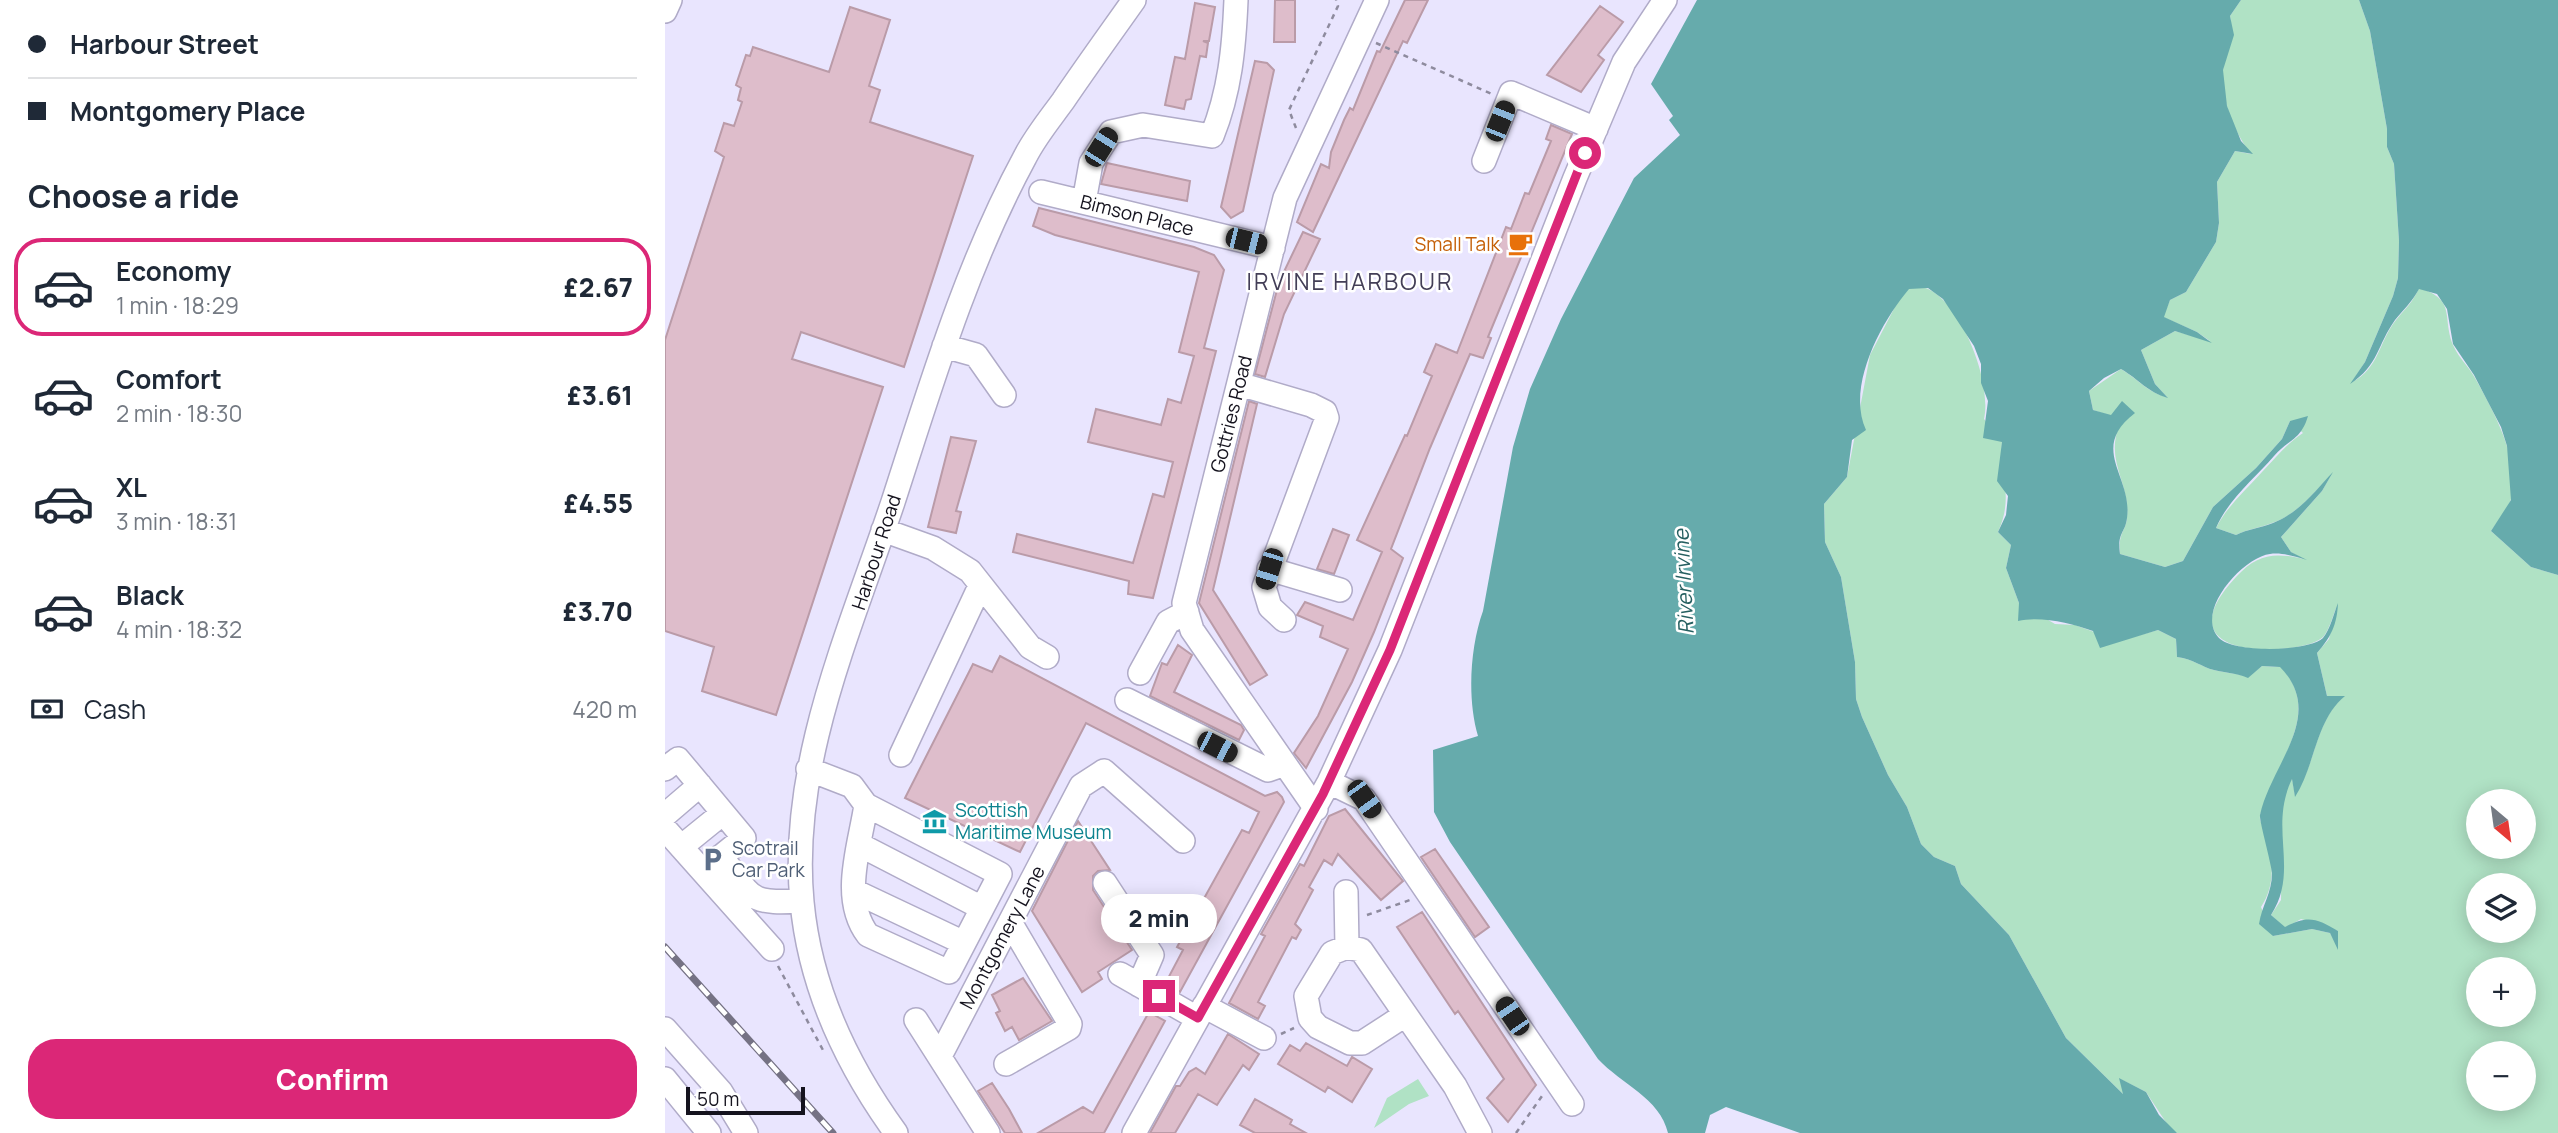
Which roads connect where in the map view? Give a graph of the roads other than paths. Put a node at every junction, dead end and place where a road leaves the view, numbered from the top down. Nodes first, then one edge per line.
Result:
1 (670, 0) edge
2 (1134, 0) edge
3 (1235, 0) edge
4 (1377, 0) edge
5 (1665, 0) edge
6 (665, 11) edge
7 (1595, 129) junction
8 (1483, 161) dead end
9 (1041, 192) dead end
10 (1084, 202) junction
11 (1273, 248) junction
12 (944, 346) junction
13 (1239, 384) junction
14 (1004, 395) dead end
15 (883, 530) junction
16 (1269, 569) junction
17 (980, 586) junction
18 (1340, 590) dead end
19 (1187, 612) junction
20 (1284, 620) dead end
21 (1047, 657) dead end
22 (1140, 673) dead end
23 (1127, 700) dead end
24 (901, 755) dead end
25 (1285, 764) junction
26 (665, 769) edge
27 (808, 769) junction
28 (1329, 782) junction
29 (700, 785) junction
30 (866, 805) junction
31 (1316, 809) junction
32 (723, 813) junction
33 (665, 815) edge
34 (665, 829) edge
35 (1183, 841) dead end
36 (860, 845) junction
37 (681, 847) junction
38 (721, 856) junction
39 (703, 871) junction
40 (1105, 883) dead end
41 (854, 891) junction
42 (1346, 892) dead end
43 (801, 901) junction
44 (764, 903) junction
45 (982, 908) junction
46 (746, 919) junction
47 (1010, 922) junction
48 (1347, 936) junction
49 (964, 943) junction
50 (772, 949) dead end
51 (1201, 1012) junction
52 (1405, 1015) junction
53 (916, 1020) dead end
54 (665, 1029) edge
55 (1264, 1038) road end
56 (1011, 1053) dead end
57 (940, 1056) junction
58 (665, 1079) edge
59 (1572, 1104) dead end
60 (709, 1133) edge
61 (746, 1133) edge
62 (896, 1133) edge
63 (988, 1133) edge
64 (1134, 1133) edge
65 (1480, 1133) edge

1 - 6 street
2 - 12 street, Harbour Road
3 - 10 street
4 - 11 street, Gottries Road
5 - 7 street
7 - 8 street
7 - 28 street
9 - 10 street, Bimson Place
10 - 11 street, Bimson Place
11 - 13 street, Gottries Road
12 - 14 street
12 - 15 street, Harbour Road
13 - 16 street
13 - 19 street, Gottries Road
15 - 17 street
15 - 27 street, Harbour Road
16 - 18 street
16 - 20 street
17 - 21 street
17 - 24 street
19 - 22 street
19 - 25 street, Gottries Road
23 - 25 street
25 - 31 street, Gottries Road
26 - 29 street
27 - 30 street
27 - 43 street, Harbour Road
28 - 31 street
28 - 59 street
29 - 32 street
29 - 33 street
30 - 36 street
30 - 45 street
31 - 51 street
32 - 37 street
32 - 38 street
34 - 37 street
35 - 47 street, Montgomery Lane
36 - 41 street
36 - 45 street
37 - 39 street
38 - 39 street
38 - 44 street
39 - 46 street
40 - 51 street
41 - 49 street
41 - 49 street
42 - 48 street
43 - 44 street
43 - 62 street, Harbour Road
44 - 46 street
45 - 49 street
46 - 50 street
47 - 56 street
47 - 57 street, Montgomery Lane
48 - 52 street
48 - 52 street
51 - 55 street
51 - 64 street
52 - 65 street
53 - 57 street
54 - 61 street
57 - 63 street
58 - 60 street

